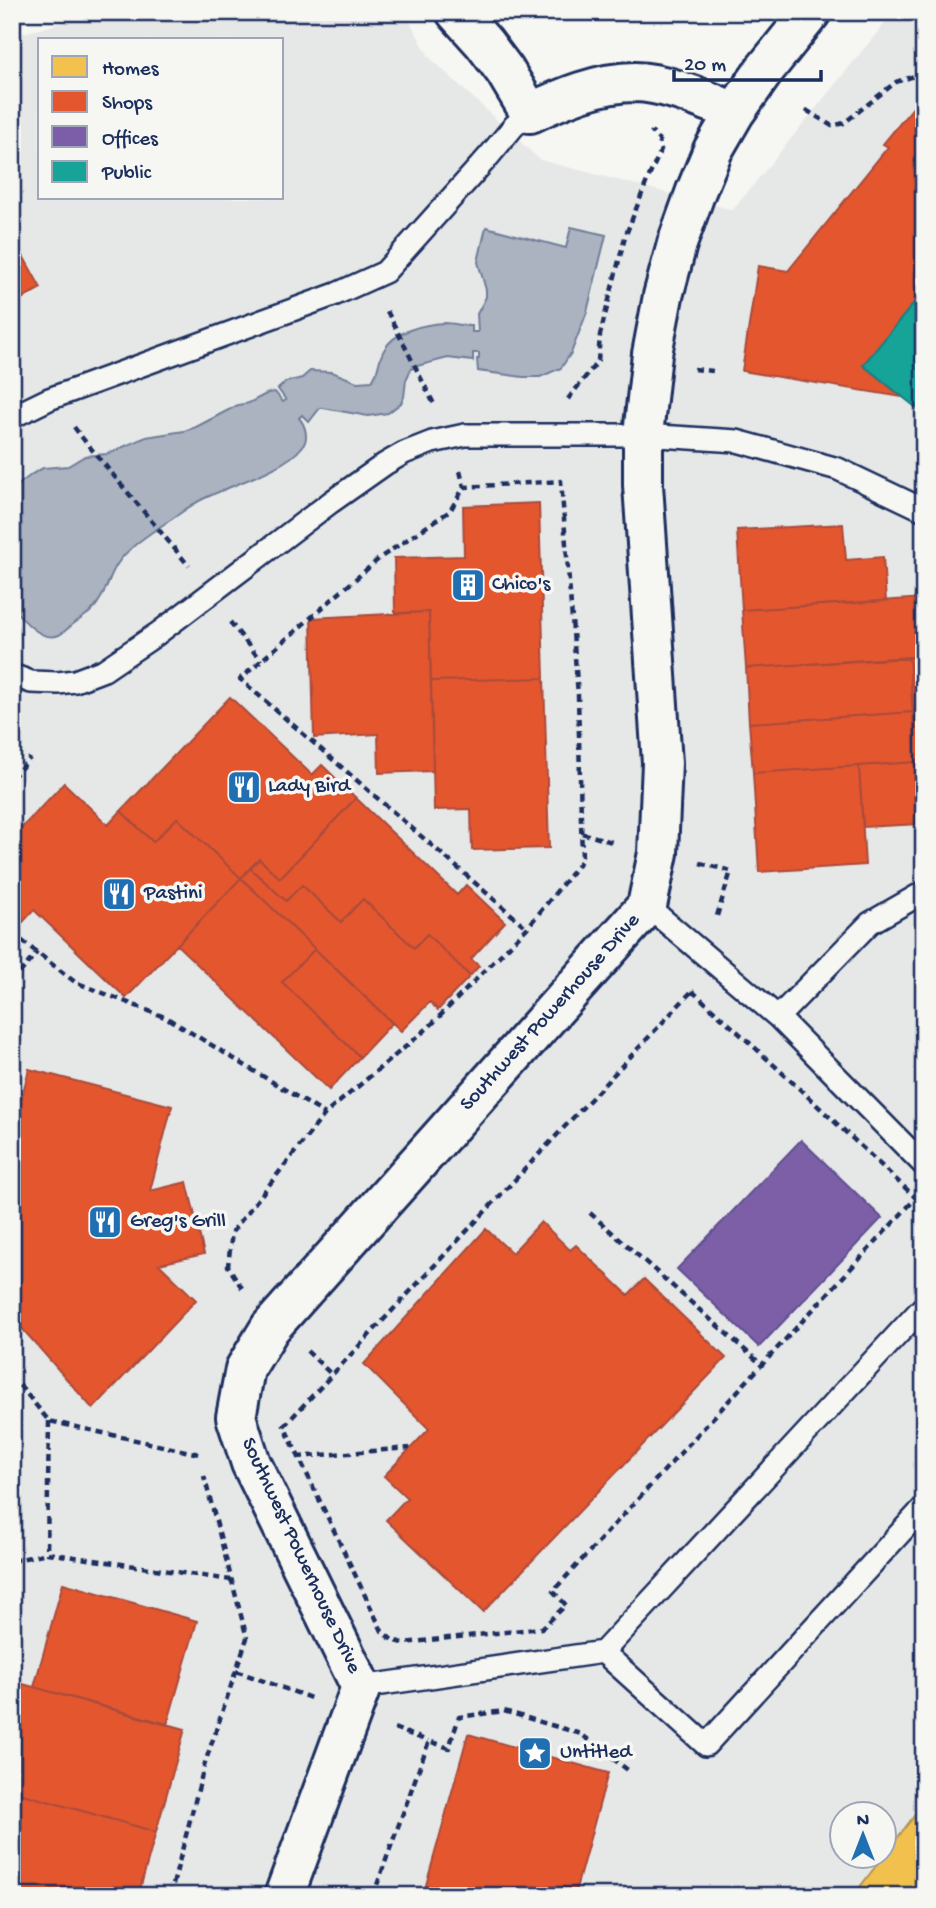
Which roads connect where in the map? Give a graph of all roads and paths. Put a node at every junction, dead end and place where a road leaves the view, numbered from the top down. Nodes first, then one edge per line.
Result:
1 (456, 12) edge
2 (811, 12) edge
3 (924, 75) edge
4 (806, 110) dead end
5 (735, 112) junction
6 (530, 113) junction
7 (650, 130) dead end
8 (384, 304) dead end
9 (686, 368) dead end
10 (713, 372) dead end
11 (564, 403) dead end
12 (439, 413) dead end
13 (12, 417) edge
14 (643, 435) junction
15 (83, 440) dead end
16 (924, 510) edge
17 (192, 570) dead end
18 (225, 616) dead end
19 (261, 661) junction
20 (12, 675) edge
21 (30, 758) dead end
22 (12, 778) edge
23 (582, 833) junction
24 (623, 845) dead end
25 (692, 861) dead end
26 (924, 892) edge
27 (647, 906) junction
28 (715, 923) dead end
29 (12, 933) edge
30 (37, 952) junction
31 (12, 983) edge
32 (778, 1017) junction
33 (325, 1114) dead end
34 (924, 1165) edge
35 (590, 1213) dead end
36 (924, 1306) edge
37 (305, 1349) dead end
38 (762, 1365) junction
39 (332, 1375) junction
40 (12, 1376) edge
41 (49, 1421) junction
42 (410, 1448) dead end
43 (199, 1454) dead end
44 (297, 1457) junction
45 (924, 1507) edge
46 (47, 1553) junction
47 (12, 1561) edge
48 (231, 1580) dead end
49 (603, 1652) junction
50 (236, 1671) dead end
51 (361, 1687) junction
52 (319, 1701) dead end
53 (392, 1727) dead end
54 (429, 1741) junction
55 (629, 1771) dead end
56 (284, 1896) edge
57 (373, 1896) edge

1 - 6 street
2 - 5 street, Southwest Powerhouse Drive
3 - 4 path
5 - 6 street
5 - 14 street, Southwest Powerhouse Drive
6 - 13 lane
7 - 11 path
8 - 12 path
9 - 10 path
14 - 16 lane
14 - 20 lane
14 - 27 street, Southwest Powerhouse Drive
15 - 17 path
18 - 19 path
19 - 23 path
19 - 23 path
21 - 22 path
23 - 24 path
25 - 28 path
26 - 32 lane
27 - 32 lane
27 - 51 street, Southwest Powerhouse Drive
29 - 30 path
30 - 31 path
30 - 33 path
32 - 34 lane
35 - 38 path
36 - 49 lane
37 - 39 path
38 - 39 path
38 - 44 path
39 - 44 path
40 - 41 path
41 - 43 path
41 - 46 path
42 - 44 path
45 - 49 lane
46 - 47 path
46 - 48 path
49 - 51 lane
50 - 52 path
51 - 56 street, Southwest Powerhouse Drive
53 - 54 path
54 - 55 path
54 - 57 path

